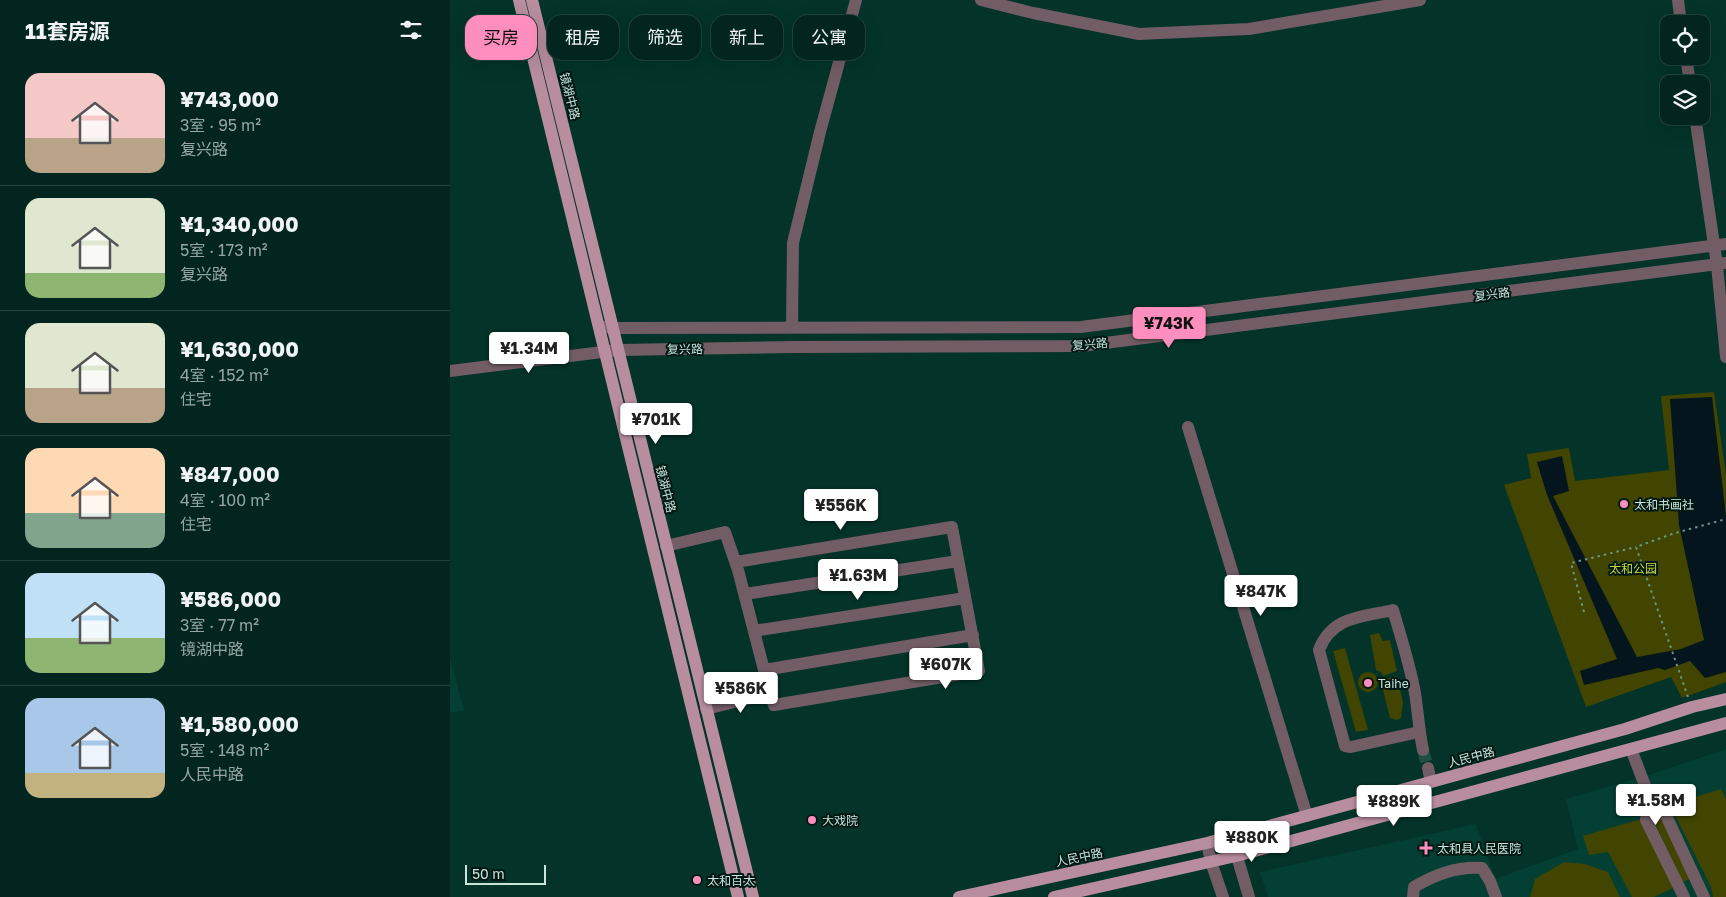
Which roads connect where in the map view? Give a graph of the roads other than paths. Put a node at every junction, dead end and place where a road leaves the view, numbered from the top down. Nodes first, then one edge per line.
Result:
1 (519, 0) edge
2 (532, 0) edge
3 (856, 0) edge
4 (981, 0) edge
5 (1420, 0) edge
6 (1678, 0) edge
7 (1680, 15) edge
8 (1697, 125) edge
9 (1720, 245) edge
10 (1721, 264) edge
11 (600, 326) junction
12 (792, 327) junction
13 (614, 328) junction
14 (618, 350) junction
15 (605, 351) junction
16 (1726, 357) edge
17 (450, 370) edge
18 (1188, 427) dead end
19 (666, 546) junction
20 (958, 561) junction
21 (736, 562) junction
22 (745, 594) junction
23 (965, 598) junction
24 (754, 632) junction
25 (972, 635) junction
26 (764, 670) junction
27 (770, 693) junction
28 (1726, 699) edge
29 (706, 709) junction
30 (1726, 723) edge
31 (1419, 732) junction
32 (1631, 749) junction
33 (1423, 750) tunnel mouth
34 (1428, 768) tunnel mouth
35 (1431, 782) junction
36 (1652, 804) junction
37 (1307, 816) junction
38 (1231, 836) junction
39 (1207, 843) junction
40 (1236, 856) junction
41 (1211, 862) junction
42 (738, 897) edge
43 (753, 897) edge
44 (959, 897) edge
45 (1054, 897) edge
46 (1223, 897) edge
47 (1248, 897) edge
48 (1413, 897) edge
49 (1496, 897) edge
50 (1684, 897) edge
51 (1704, 897) edge

1 - 11 main road
2 - 13 main road, 镜湖中路
3 - 12 street
4 - 5 street
6 - 7 street
8 - 9 street
9 - 10 street
9 - 12 street, 复兴路
10 - 14 street, 复兴路
10 - 16 street
11 - 13 street, 复兴路
11 - 15 main road
12 - 13 street, 复兴路
13 - 14 main road, 镜湖中路
14 - 15 street, 复兴路
14 - 19 main road, 镜湖中路
15 - 17 street, 复兴路
15 - 42 main road
18 - 37 street
19 - 21 street
19 - 29 main road, 镜湖中路
20 - 21 street
20 - 22 street
20 - 23 street
21 - 22 street
22 - 24 street
23 - 24 street
23 - 25 street
24 - 26 street
25 - 26 street
25 - 27 street
26 - 27 street
27 - 29 street
28 - 35 main road, 人民中路
29 - 43 main road, 镜湖中路
30 - 32 main road
31 - 31 street
31 - 33 street
32 - 36 street
32 - 40 main road
34 - 35 street
35 - 37 main road, 人民中路
36 - 50 street
36 - 51 street
37 - 38 main road, 人民中路
38 - 39 main road, 人民中路
38 - 40 street
39 - 41 street
39 - 44 main road, 人民中路
40 - 41 main road
40 - 47 street
41 - 45 main road
41 - 46 street
48 - 49 street

